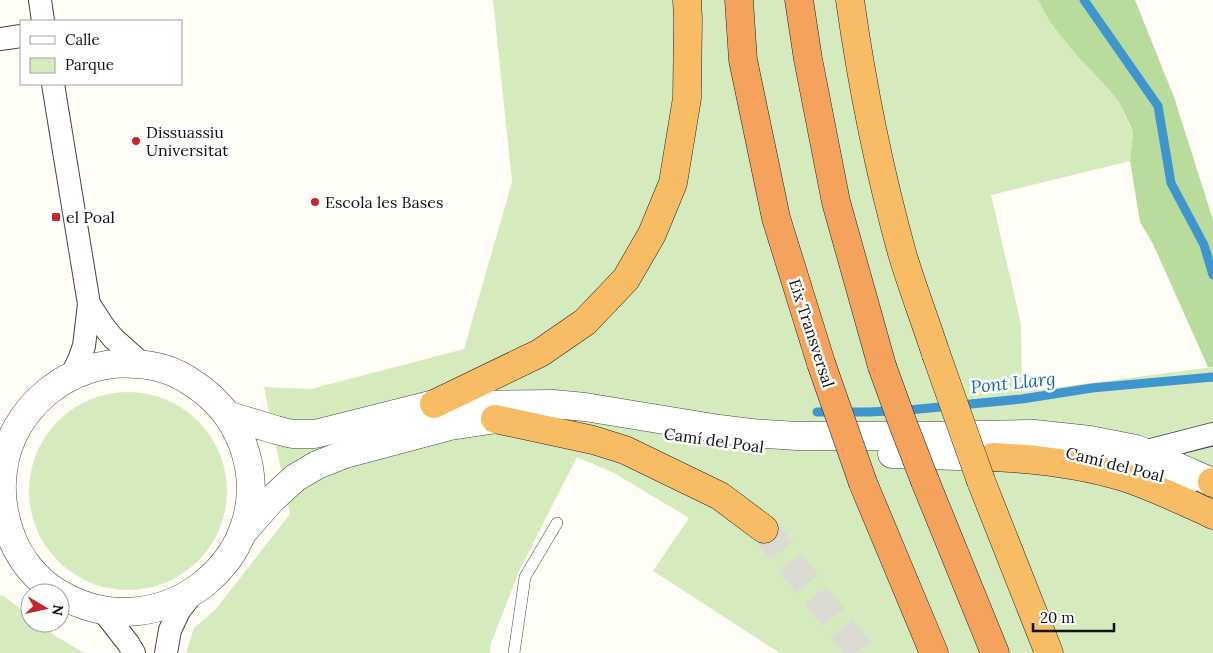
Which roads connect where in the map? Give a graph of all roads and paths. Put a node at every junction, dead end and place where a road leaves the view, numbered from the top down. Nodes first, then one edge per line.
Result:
1 (40, 0) edge
2 (687, 0) edge
3 (739, 0) edge
4 (799, 0) edge
5 (850, 0) edge
6 (43, 20) edge
7 (20, 36) edge
8 (0, 39) edge
9 (53, 85) edge
10 (90, 304) junction
11 (142, 364) junction
12 (71, 376) junction
13 (434, 404) junction
14 (227, 415) junction
15 (495, 419) junction
16 (1213, 434) edge
17 (5, 446) edge
18 (1143, 452) junction
19 (987, 469) junction
20 (1213, 482) edge
21 (1213, 515) edge
22 (557, 523) dead end
23 (764, 529) tunnel mouth
24 (243, 532) junction
25 (10, 549) edge
26 (44, 583) edge
27 (192, 594) junction
28 (70, 600) edge
29 (103, 611) junction
30 (134, 653) edge
31 (166, 653) edge
32 (514, 653) edge
33 (934, 653) edge
34 (995, 653) edge
35 (1049, 653) edge

1 - 6 street
2 - 13 highway
3 - 33 highway, Eix Transversal, bridge
4 - 34 highway, bridge
5 - 19 highway, bridge
7 - 8 street
9 - 10 street
10 - 11 street
10 - 12 street
11 - 12 street
11 - 14 street
12 - 17 street
13 - 14 street, Camí del Poal
13 - 18 street, Camí del Poal
14 - 24 street
15 - 19 street, Camí del Poal
15 - 23 highway
15 - 24 street, Camí del Poal
16 - 18 street, Camí del Poal
17 - 25 street
18 - 20 street, Camí del Poal
19 - 20 street, Camí del Poal
19 - 21 highway
19 - 35 highway
22 - 32 lane
24 - 27 street
25 - 26 street
27 - 29 street
27 - 31 street
28 - 29 street
29 - 30 street

